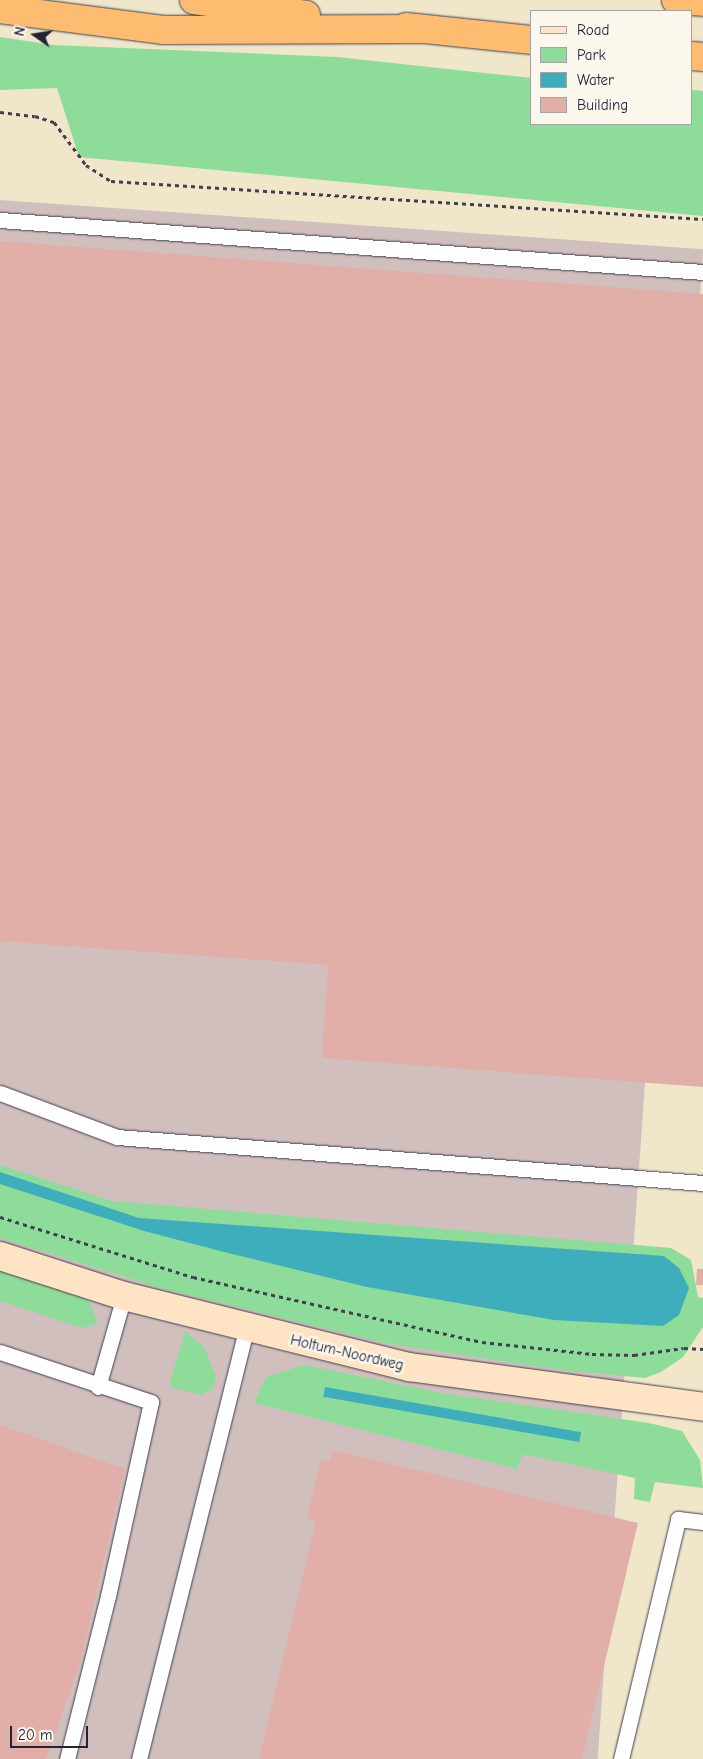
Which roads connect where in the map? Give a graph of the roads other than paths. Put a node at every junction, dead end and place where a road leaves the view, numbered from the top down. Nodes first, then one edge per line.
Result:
1 (194, 0) edge
2 (676, 0) edge
3 (703, 2) edge
4 (0, 9) edge
5 (424, 29) junction
6 (530, 40) edge
7 (0, 220) edge
8 (703, 272) edge
9 (0, 1093) edge
10 (703, 1183) edge
11 (0, 1256) edge
12 (124, 1296) junction
13 (246, 1329) junction
14 (0, 1352) edge
15 (98, 1387) junction
16 (703, 1407) edge
17 (703, 1522) edge
18 (67, 1759) edge
19 (139, 1759) edge
20 (621, 1759) edge

1 - 5 highway
2 - 3 highway
4 - 5 highway
5 - 6 highway
7 - 8 lane
9 - 10 lane
11 - 12 street, Holtum-Noordweg
12 - 13 street, Holtum-Noordweg
12 - 15 lane
13 - 16 street, Holtum-Noordweg
13 - 19 lane
14 - 15 lane
15 - 18 lane
17 - 20 lane

